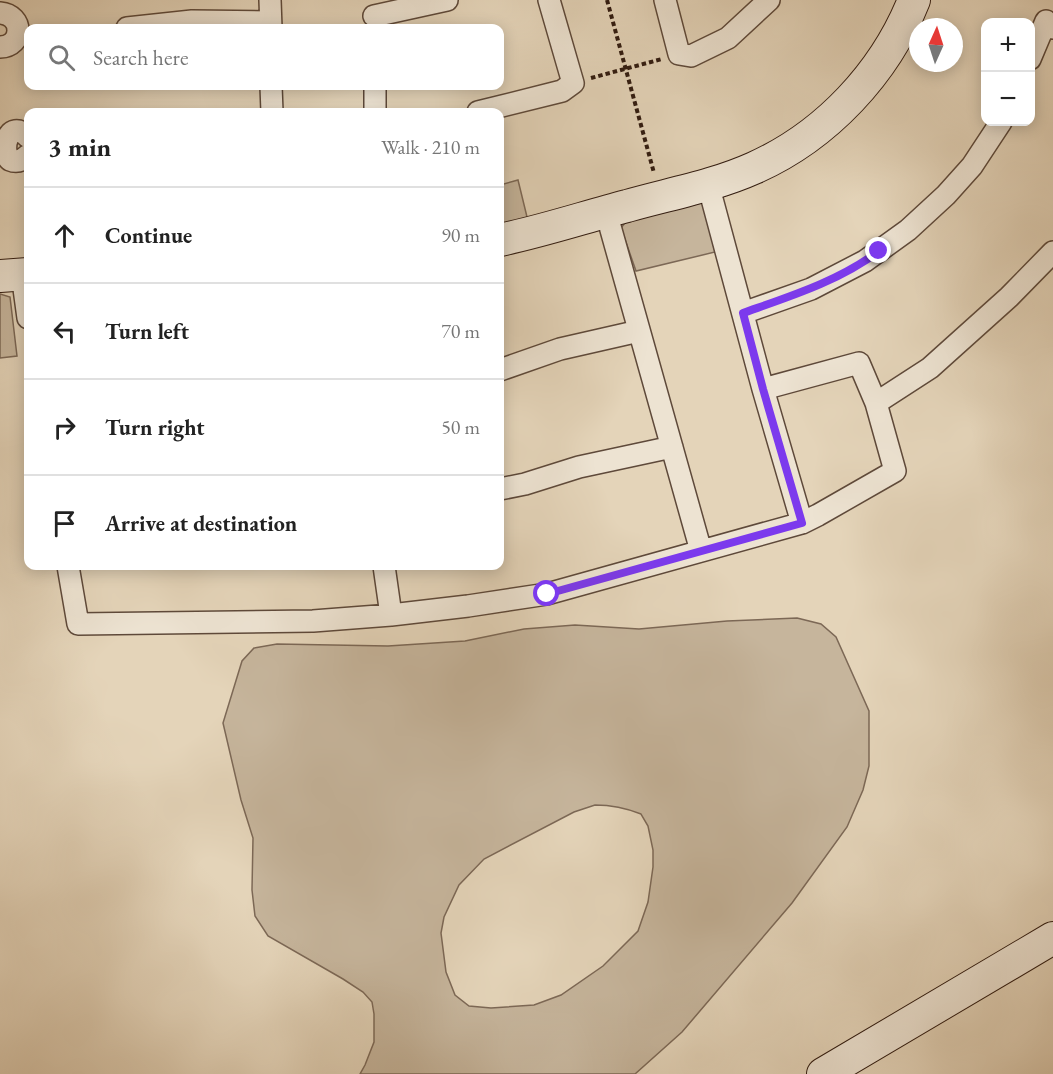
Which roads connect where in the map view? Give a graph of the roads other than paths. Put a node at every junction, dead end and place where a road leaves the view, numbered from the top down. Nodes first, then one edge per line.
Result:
1 (270, 0) edge
2 (447, 0) edge
3 (549, 0) edge
4 (665, 0) edge
5 (770, 0) edge
6 (914, 0) edge
7 (0, 13) edge
8 (374, 15) edge
9 (164, 24) edge
10 (251, 24) edge
11 (271, 24) edge
12 (1053, 28) edge
13 (23, 31) edge
14 (0, 47) edge
15 (1035, 47) edge
16 (272, 90) edge
17 (375, 90) edge
18 (272, 108) edge
19 (375, 108) edge
20 (494, 108) edge
21 (998, 126) edge
22 (24, 134) edge
23 (0, 147) edge
24 (24, 159) edge
25 (708, 184) junction
26 (606, 212) junction
27 (504, 239) edge
28 (1053, 252) edge
29 (17, 275) edge
30 (24, 302) edge
31 (743, 313) junction
32 (639, 331) junction
33 (504, 369) edge
34 (763, 389) junction
35 (876, 403) junction
36 (672, 447) junction
37 (504, 488) edge
38 (802, 523) junction
39 (701, 551) junction
40 (69, 570) edge
41 (385, 570) edge
42 (391, 615) junction
43 (1053, 938) edge
44 (823, 1074) edge

1 - 11 street
2 - 8 street
3 - 20 street
4 - 5 street
6 - 25 street
7 - 13 street
9 - 10 street
12 - 15 street
13 - 14 street
16 - 18 street
17 - 19 street
21 - 31 street
22 - 23 street
23 - 24 street
25 - 26 street
25 - 31 street
26 - 27 street
26 - 32 street
28 - 35 street
29 - 30 street
31 - 34 street
32 - 33 street
32 - 36 street
34 - 35 street
34 - 38 street
35 - 38 street
36 - 37 street
36 - 39 street
38 - 39 street
39 - 42 street
40 - 42 street
41 - 42 street
43 - 44 street

